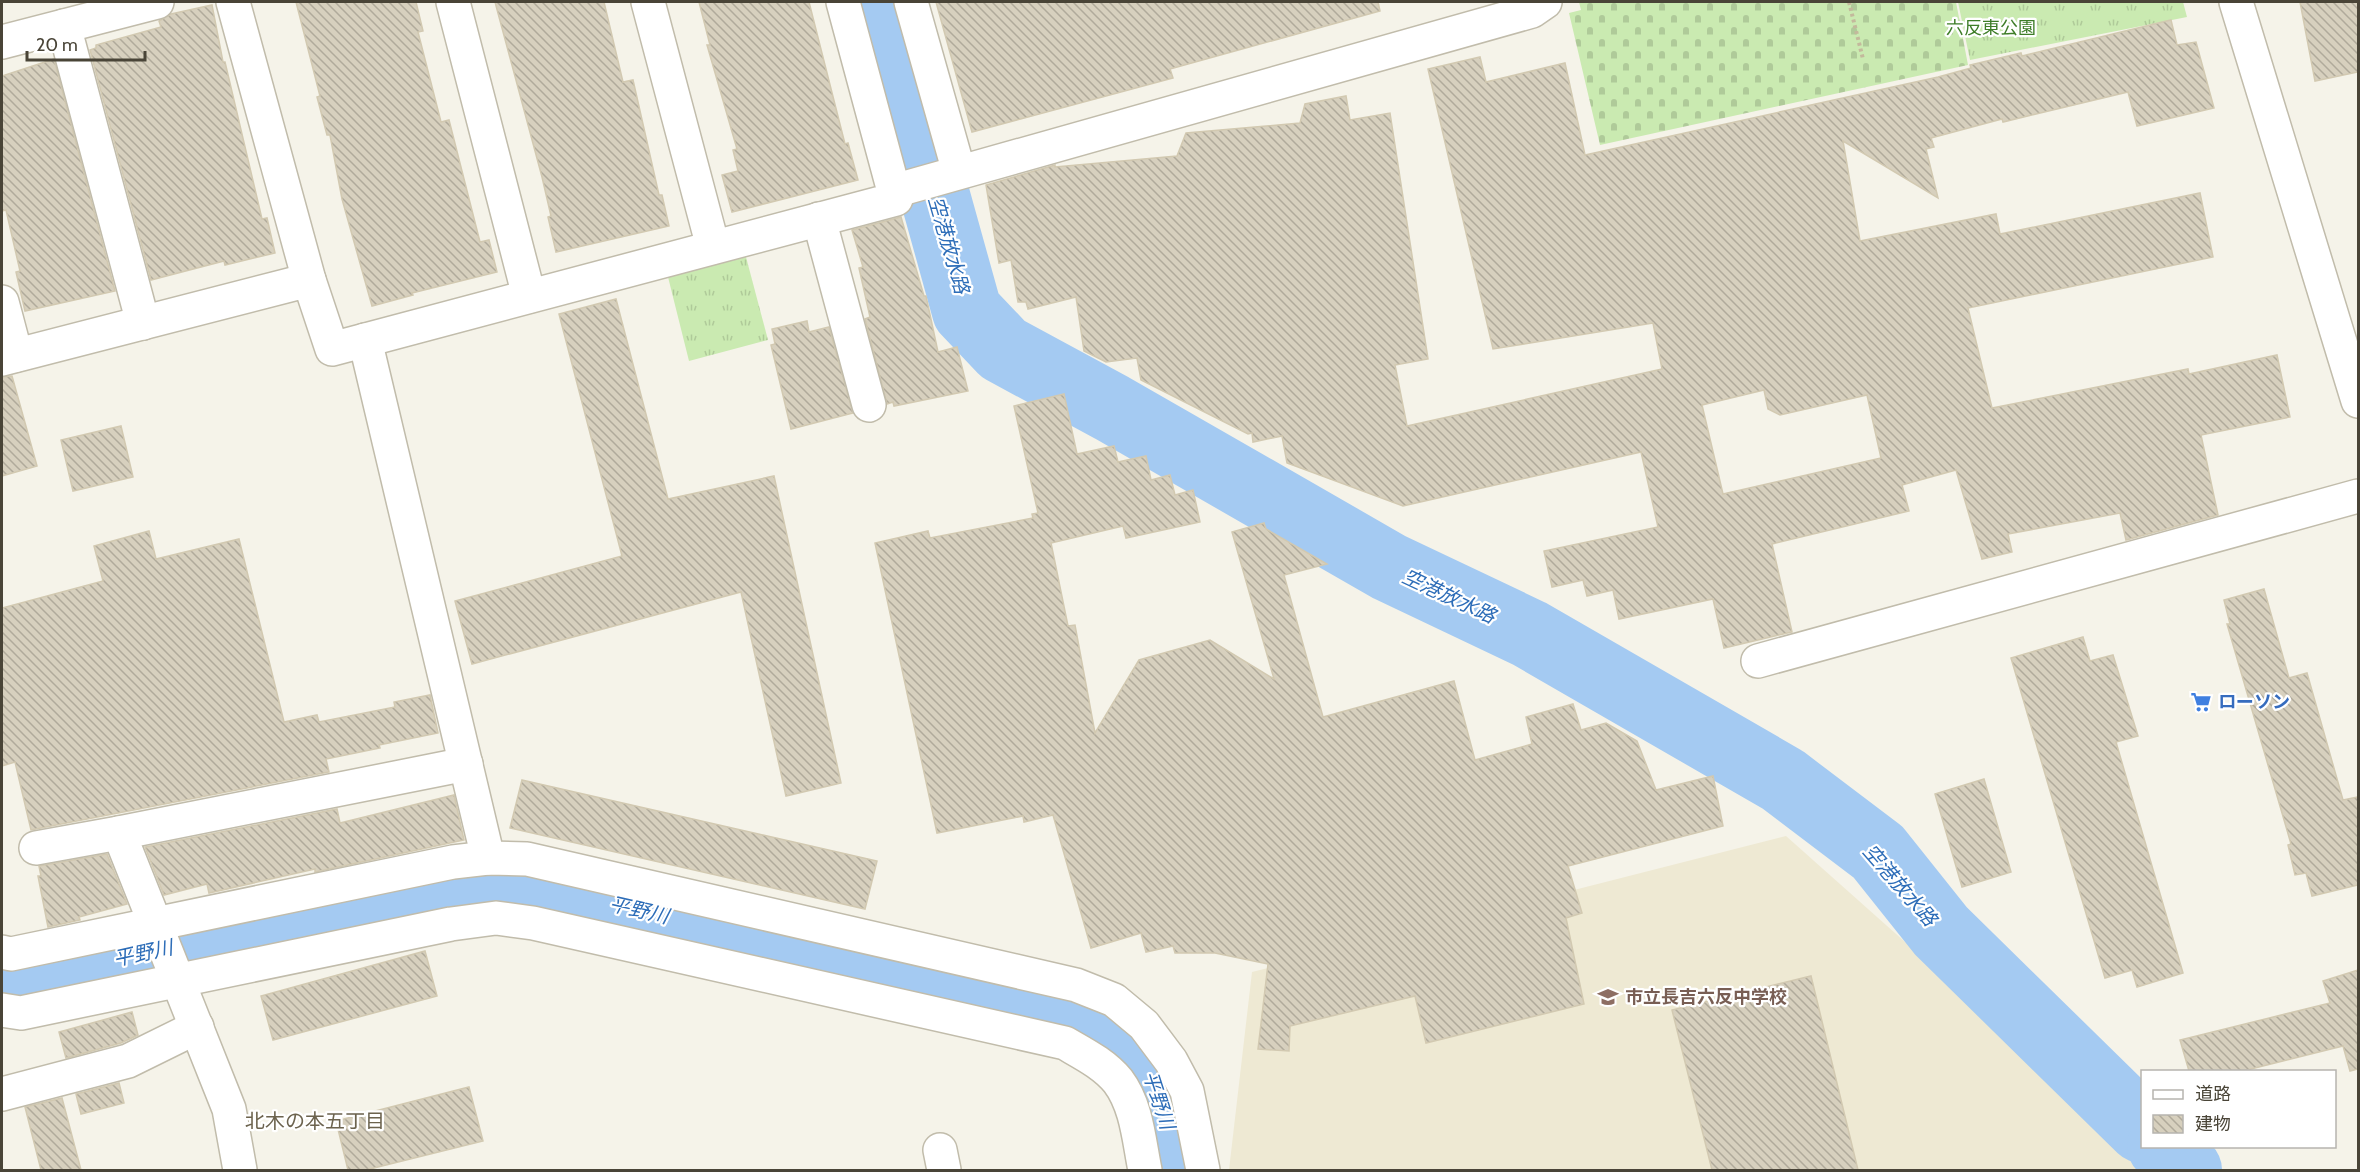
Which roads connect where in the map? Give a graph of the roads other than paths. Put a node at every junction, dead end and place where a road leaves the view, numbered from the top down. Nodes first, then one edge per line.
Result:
1 (157, 2) edge
2 (233, 2) edge
3 (453, 2) edge
4 (648, 2) edge
5 (843, 2) edge
6 (910, 2) edge
7 (1545, 2) edge
8 (2236, 2) edge
9 (64, 26) junction
10 (2, 42) edge
11 (958, 172) junction
12 (894, 191) junction
13 (819, 219) junction
14 (713, 247) junction
15 (309, 280) junction
16 (529, 296) junction
17 (2, 302) edge
18 (143, 323) junction
19 (365, 339) junction
20 (9, 357) edge
21 (2358, 401) edge
22 (868, 405) dead end
23 (2358, 496) edge
24 (1758, 661) dead end
25 (465, 764) junction
26 (119, 833) junction
27 (36, 849) dead end
28 (488, 858) junction
29 (155, 924) junction
30 (2, 952) edge
31 (178, 980) junction
32 (2, 1010) edge
33 (197, 1027) junction
34 (2, 1094) edge
35 (240, 1170) edge
36 (1145, 1170) edge
37 (1203, 1170) edge

1 - 9 street
2 - 15 street
3 - 16 street
4 - 14 street
5 - 12 street
6 - 11 street
7 - 11 street
8 - 21 street
9 - 10 street
9 - 18 street
11 - 12 street
12 - 13 street
13 - 14 street
13 - 22 street
14 - 16 street
15 - 18 street
15 - 19 street
16 - 19 street
17 - 20 street
18 - 20 street
19 - 25 street
23 - 24 street
25 - 26 street
25 - 28 street
26 - 27 street
26 - 29 street
28 - 29 street
28 - 37 street
29 - 30 street
29 - 31 street
31 - 32 street
31 - 33 street
31 - 36 street
33 - 34 street
33 - 35 street

